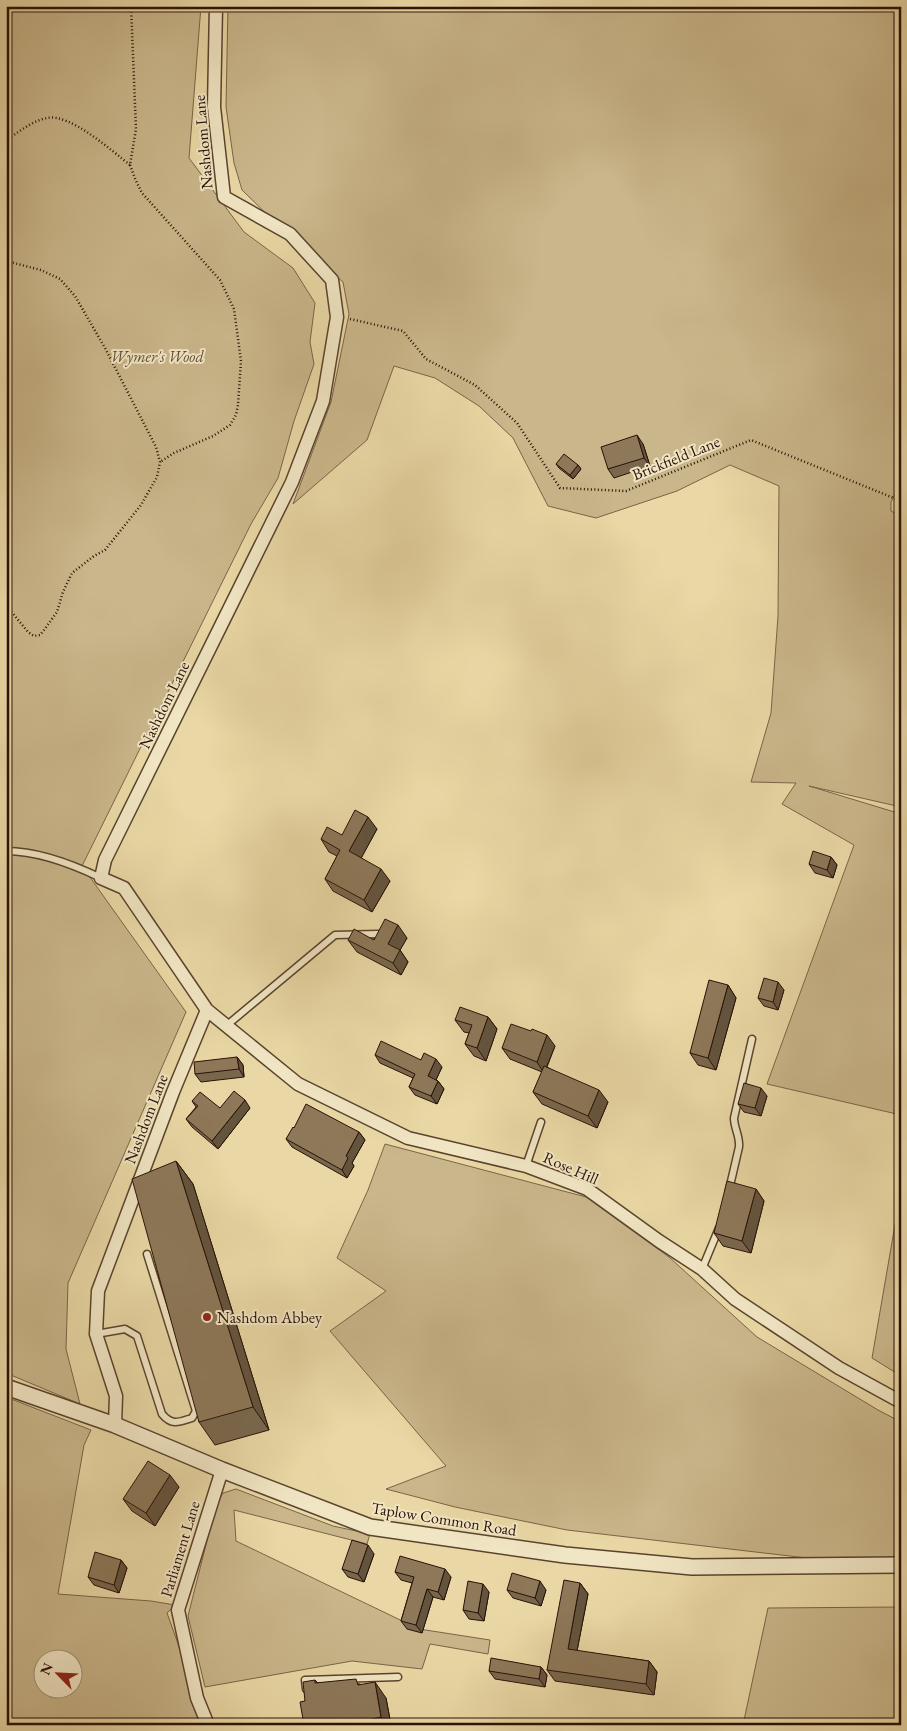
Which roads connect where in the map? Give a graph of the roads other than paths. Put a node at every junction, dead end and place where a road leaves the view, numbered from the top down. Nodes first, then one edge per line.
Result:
1 (216, 6) edge
2 (6, 851) edge
3 (101, 878) junction
4 (378, 934) edge
5 (207, 1010) junction
6 (226, 1026) junction
7 (752, 1039) dead end
8 (540, 1122) dead end
9 (526, 1166) junction
10 (726, 1201) edge
11 (722, 1218) edge
12 (147, 1254) edge
13 (702, 1269) junction
14 (96, 1334) junction
15 (6, 1387) edge
16 (901, 1402) edge
17 (115, 1425) junction
18 (222, 1470) junction
19 (901, 1565) edge
20 (398, 1677) dead end
21 (306, 1698) edge
22 (208, 1725) edge

1 - 3 street, Nashdom Lane
2 - 3 lane
3 - 5 street
4 - 6 lane
5 - 6 street, Rose Hill
5 - 14 street, Nashdom Lane
6 - 9 street, Rose Hill
7 - 10 lane
8 - 9 lane
9 - 13 street, Rose Hill
11 - 13 lane
12 - 14 lane
13 - 16 street, Rose Hill
14 - 17 street, Nashdom Lane
15 - 17 street, Taplow Common Road
17 - 18 street, Taplow Common Road
18 - 19 street, Taplow Common Road
18 - 22 street, Parliament Lane
20 - 21 lane

